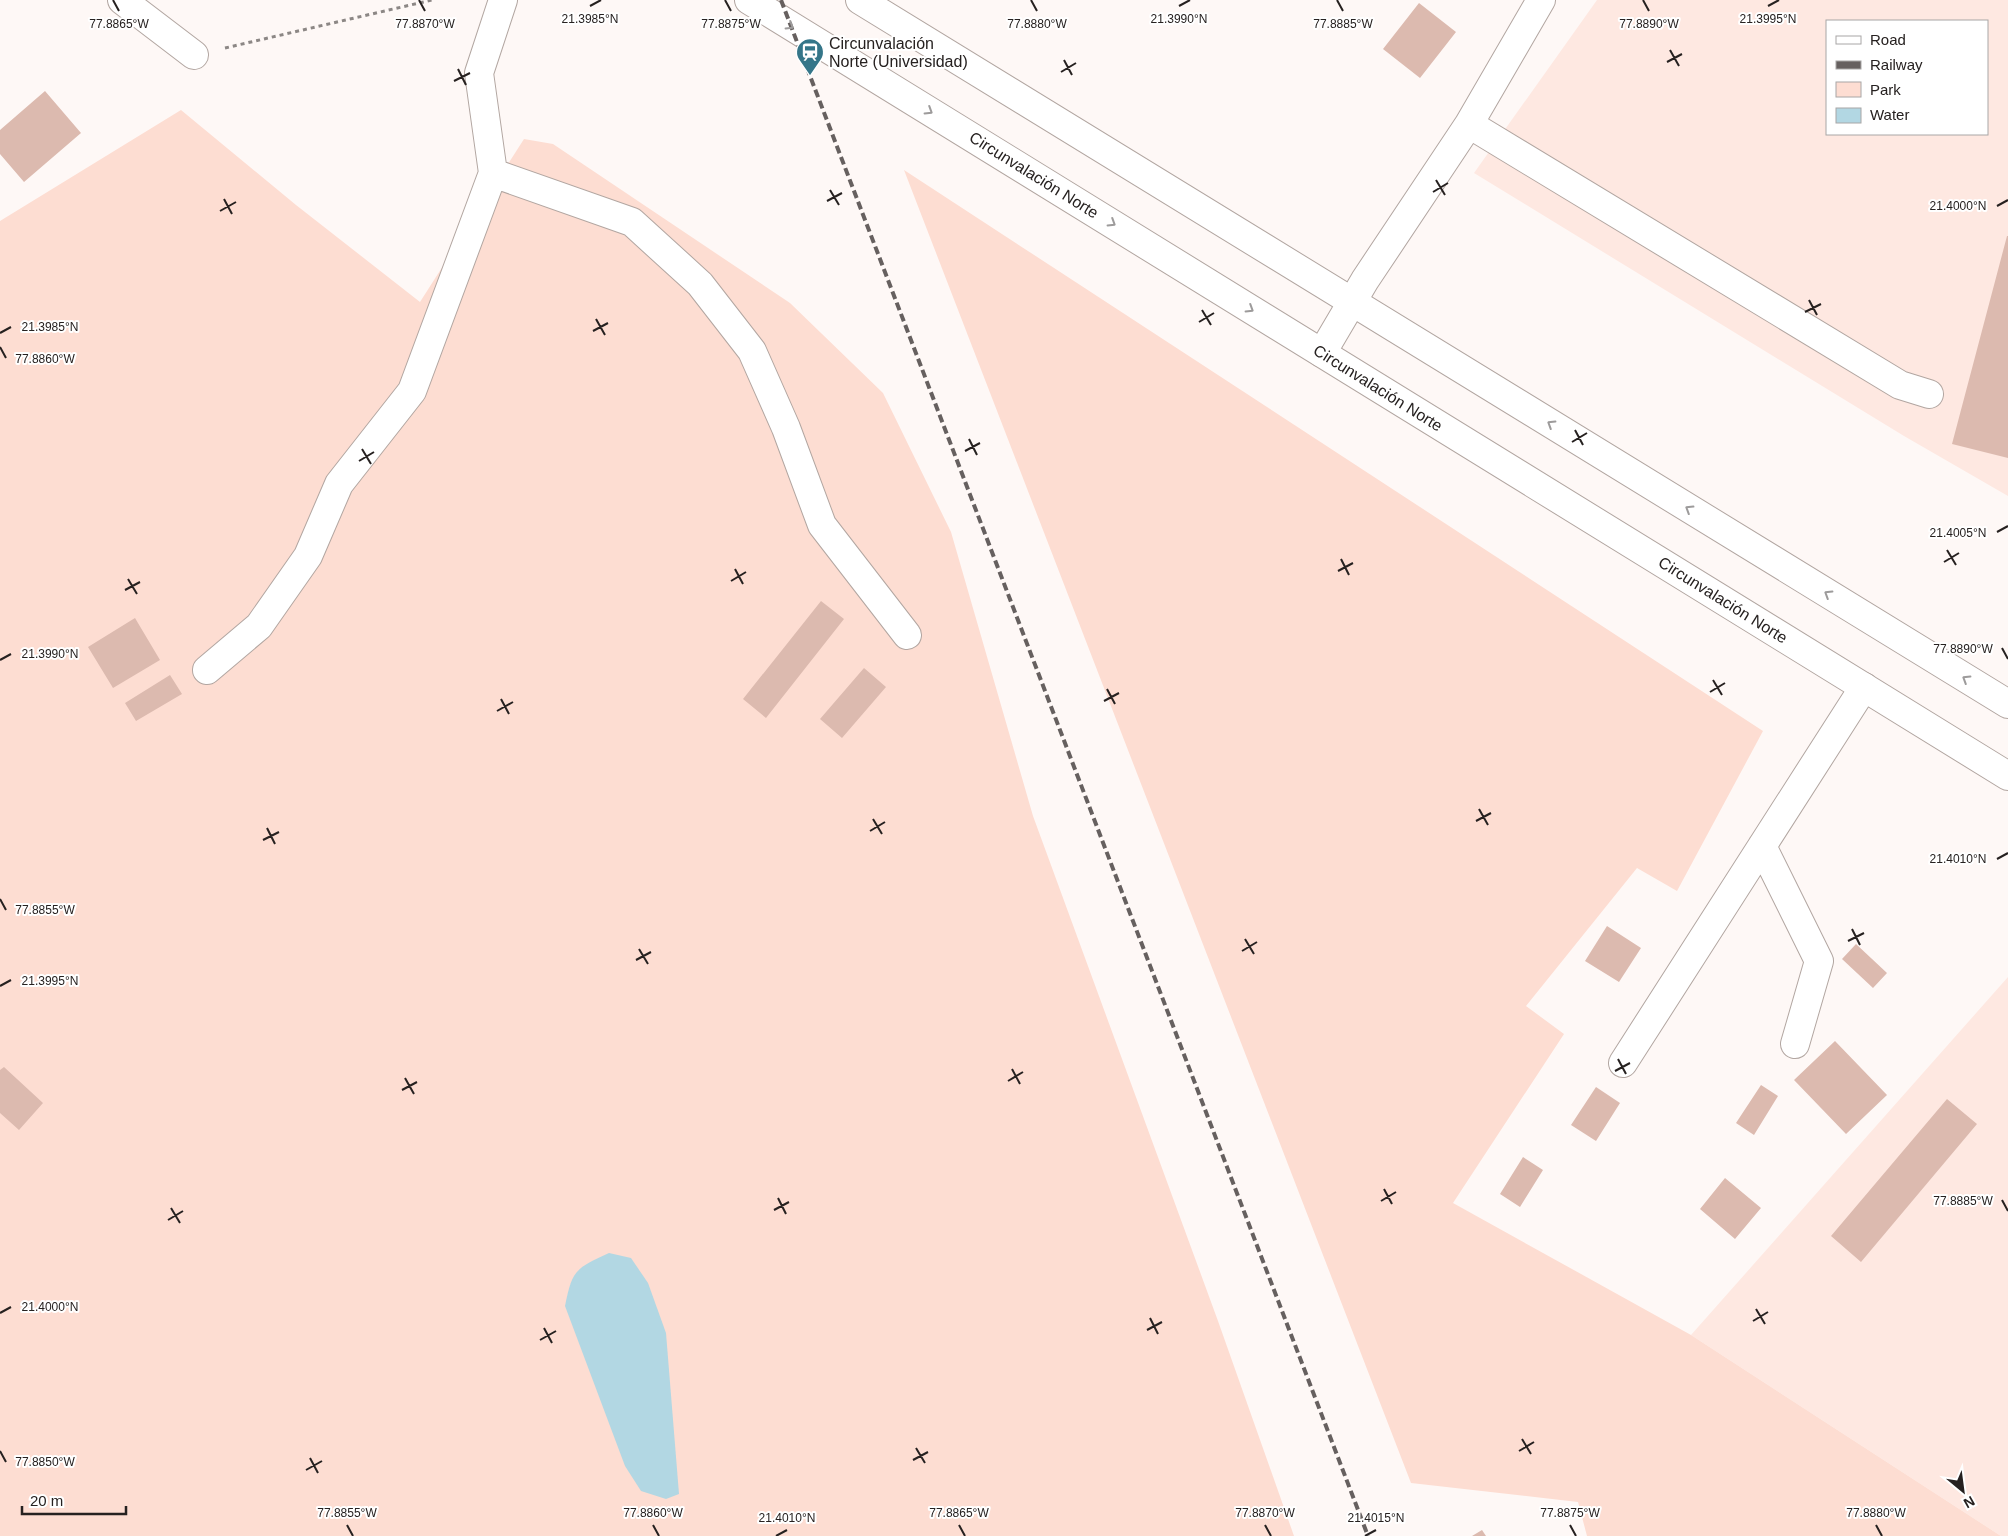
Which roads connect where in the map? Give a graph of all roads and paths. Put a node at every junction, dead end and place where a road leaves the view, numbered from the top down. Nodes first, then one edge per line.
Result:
1 (122, 0) edge
2 (432, 0) edge
3 (504, 0) edge
4 (749, 0) edge
5 (860, 0) edge
6 (1541, 0) edge
7 (194, 55) joint
8 (1469, 124) junction
9 (493, 173) junction
10 (1352, 302) junction
11 (1322, 353) junction
12 (1929, 394) dead end
13 (907, 635) dead end
14 (207, 670) dead end
15 (1864, 687) junction
16 (2008, 704) edge
17 (2008, 776) edge
18 (1762, 846) junction
19 (1795, 1044) dead end
20 (1623, 1063) dead end

1 - 7 main road
2 - 7 path
3 - 9 main road
4 -> 11 main road, Circunvalación Norte
5 - 10 main road
6 - 8 main road
8 - 10 main road
8 - 12 main road
9 - 13 main road
9 - 14 main road
10 - 11 main road
16 -> 10 main road
11 - 15 main road, Circunvalación Norte
15 - 17 main road, Circunvalación Norte
15 - 18 main road
18 - 19 main road
18 - 20 main road

